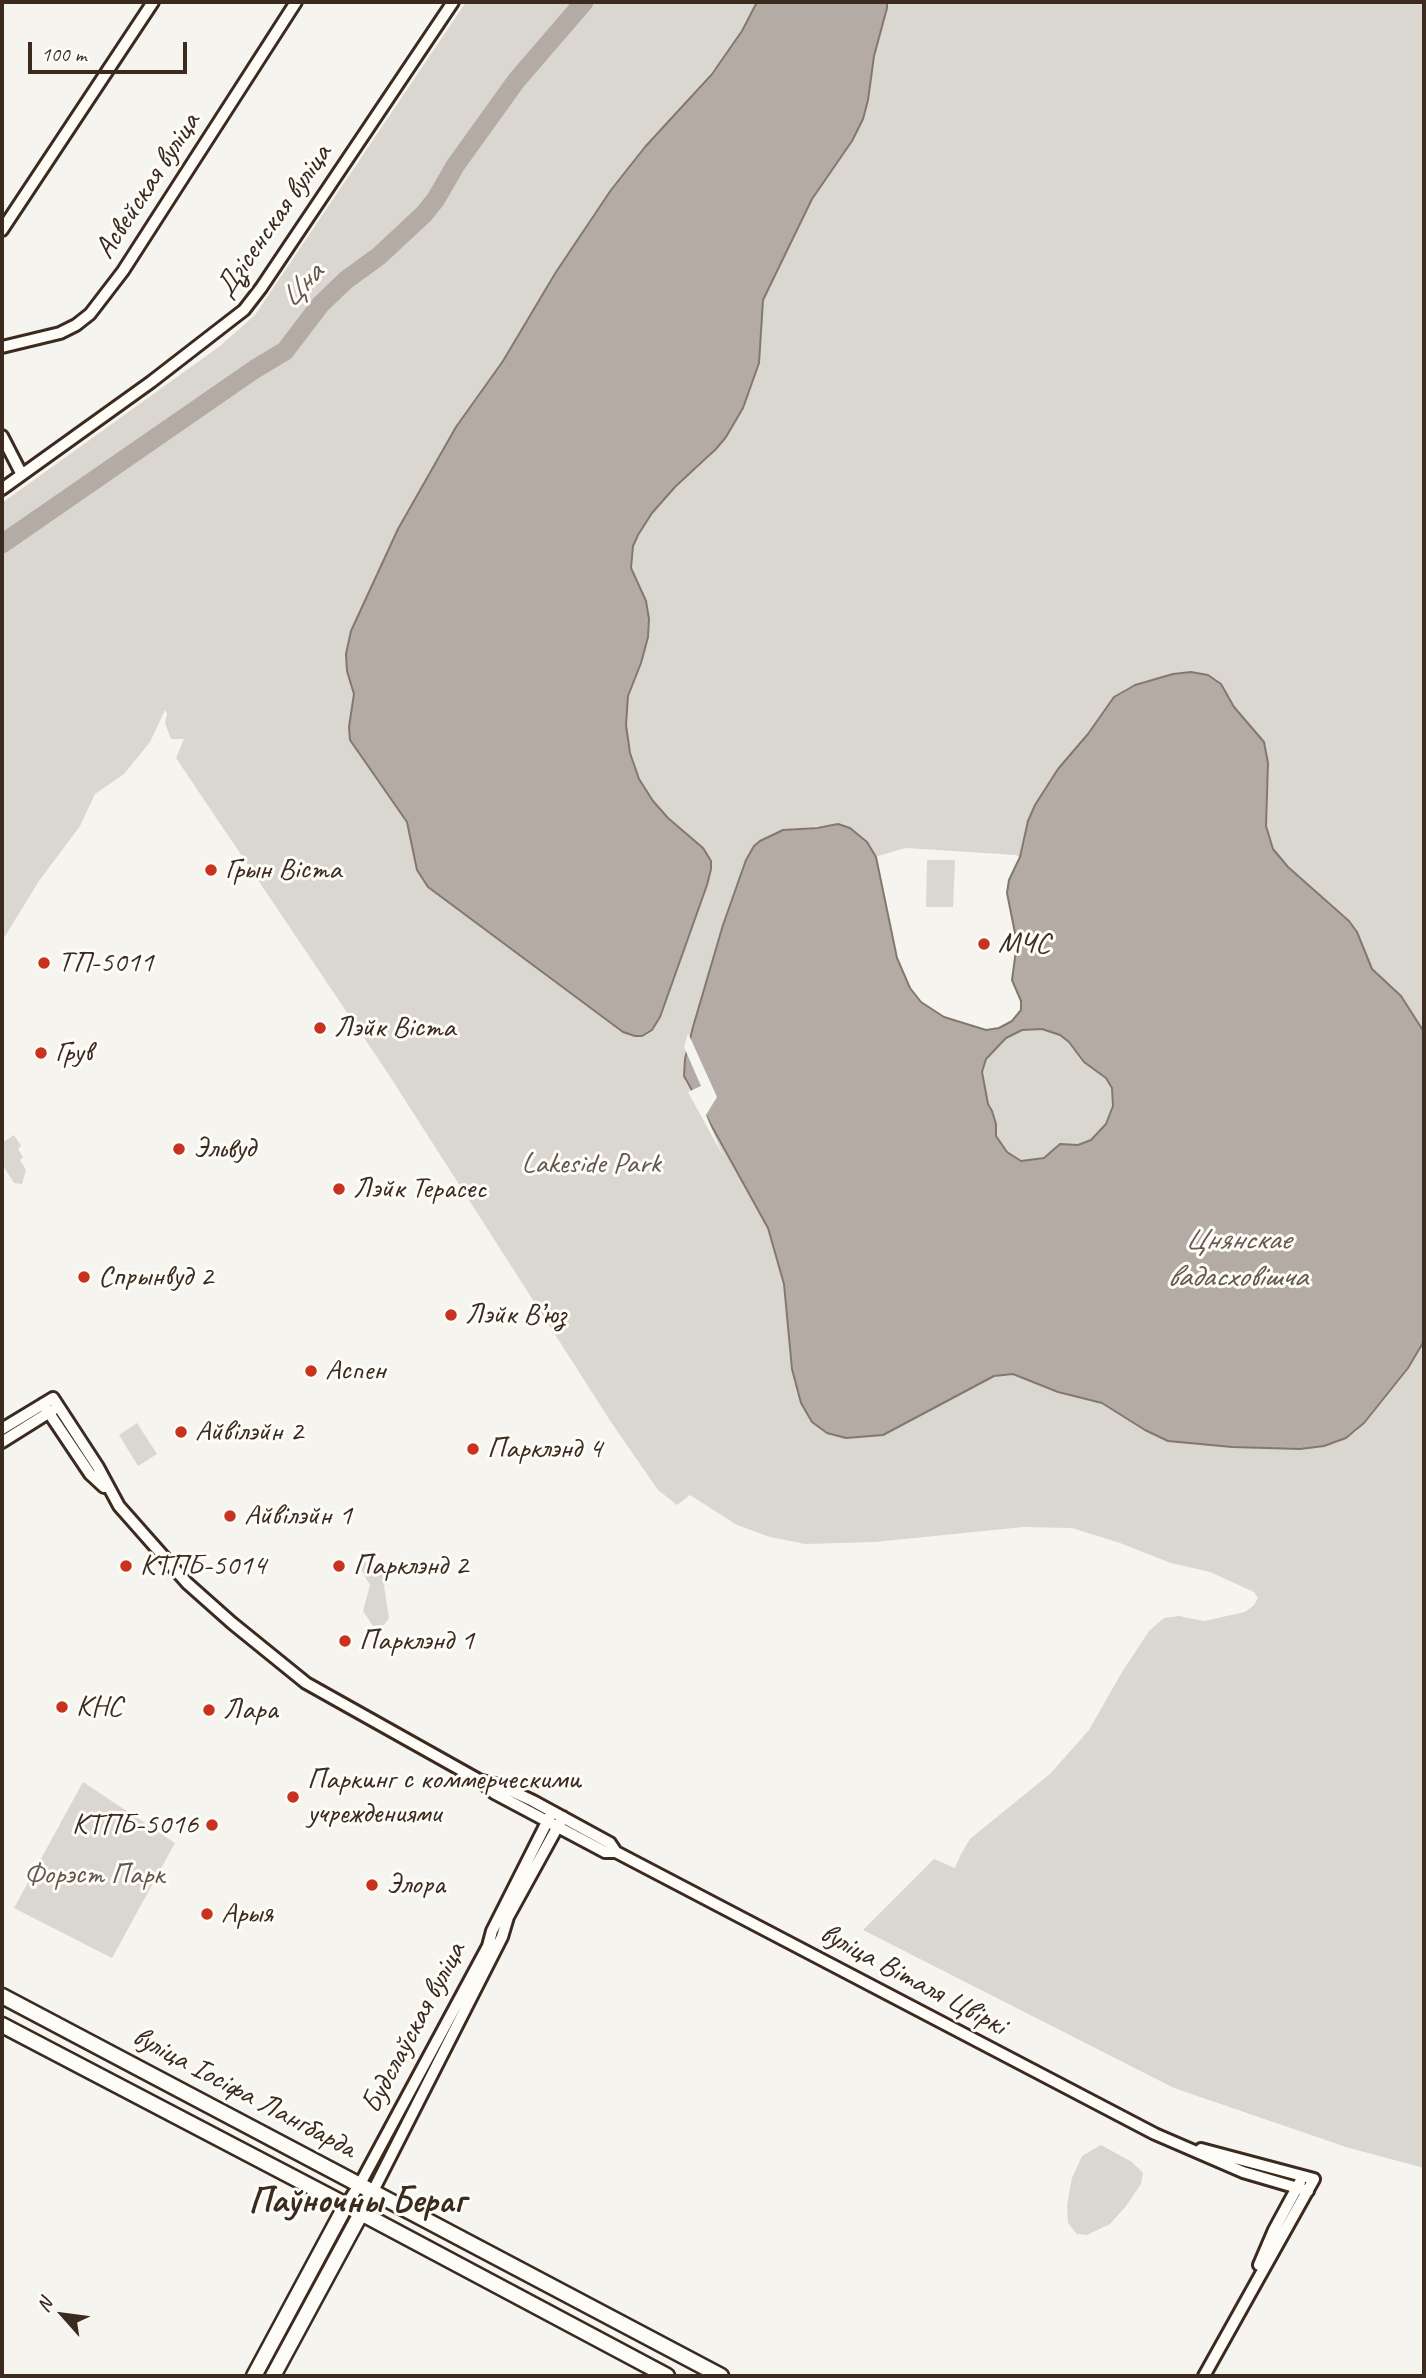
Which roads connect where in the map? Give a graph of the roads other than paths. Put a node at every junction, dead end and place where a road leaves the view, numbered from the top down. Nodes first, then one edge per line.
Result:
1 (153, 2) edge
2 (296, 2) edge
3 (453, 2) edge
4 (2, 230) edge
5 (2, 347) edge
6 (2, 436) edge
7 (21, 474) junction
8 (2, 489) edge
9 (50, 1408) junction
10 (2, 1429) edge
11 (2, 1443) edge
12 (555, 1819) junction
13 (2, 1996) edge
14 (2, 2025) edge
15 (1188, 2147) junction
16 (366, 2188) junction
17 (1303, 2189) junction
18 (346, 2205) junction
19 (360, 2212) junction
20 (254, 2376) edge
21 (273, 2376) edge
22 (667, 2376) edge
23 (721, 2376) edge
24 (1204, 2376) edge

1 - 4 street
2 - 5 street, Асвейская вуліца
3 - 7 street, Дзісенская вуліца
6 - 7 street
7 - 8 street, Дзісенская вуліца
9 - 10 street
9 - 11 street
9 - 12 street, вуліца Віталя Цвіркі
12 - 15 street, вуліца Віталя Цвіркі
12 - 16 street, Будслаўская вуліца
13 - 16 main road, вуліца Іосіфа Лангбарда
14 - 18 main road, вуліца Іосіфа Лангбарда
15 - 17 street, вуліца Віталя Цвіркі
15 - 17 street, вуліца Віталя Цвіркі
16 - 18 street, Будслаўская вуліца
16 - 19 main road, Будслаўская вуліца
16 - 23 main road, вуліца Іосіфа Лангбарда
17 - 24 street
18 - 19 main road, вуліца Іосіфа Лангбарда
18 - 20 main road, Будслаўская вуліца
19 - 21 main road, Будслаўская вуліца
19 - 22 main road, вуліца Іосіфа Лангбарда

